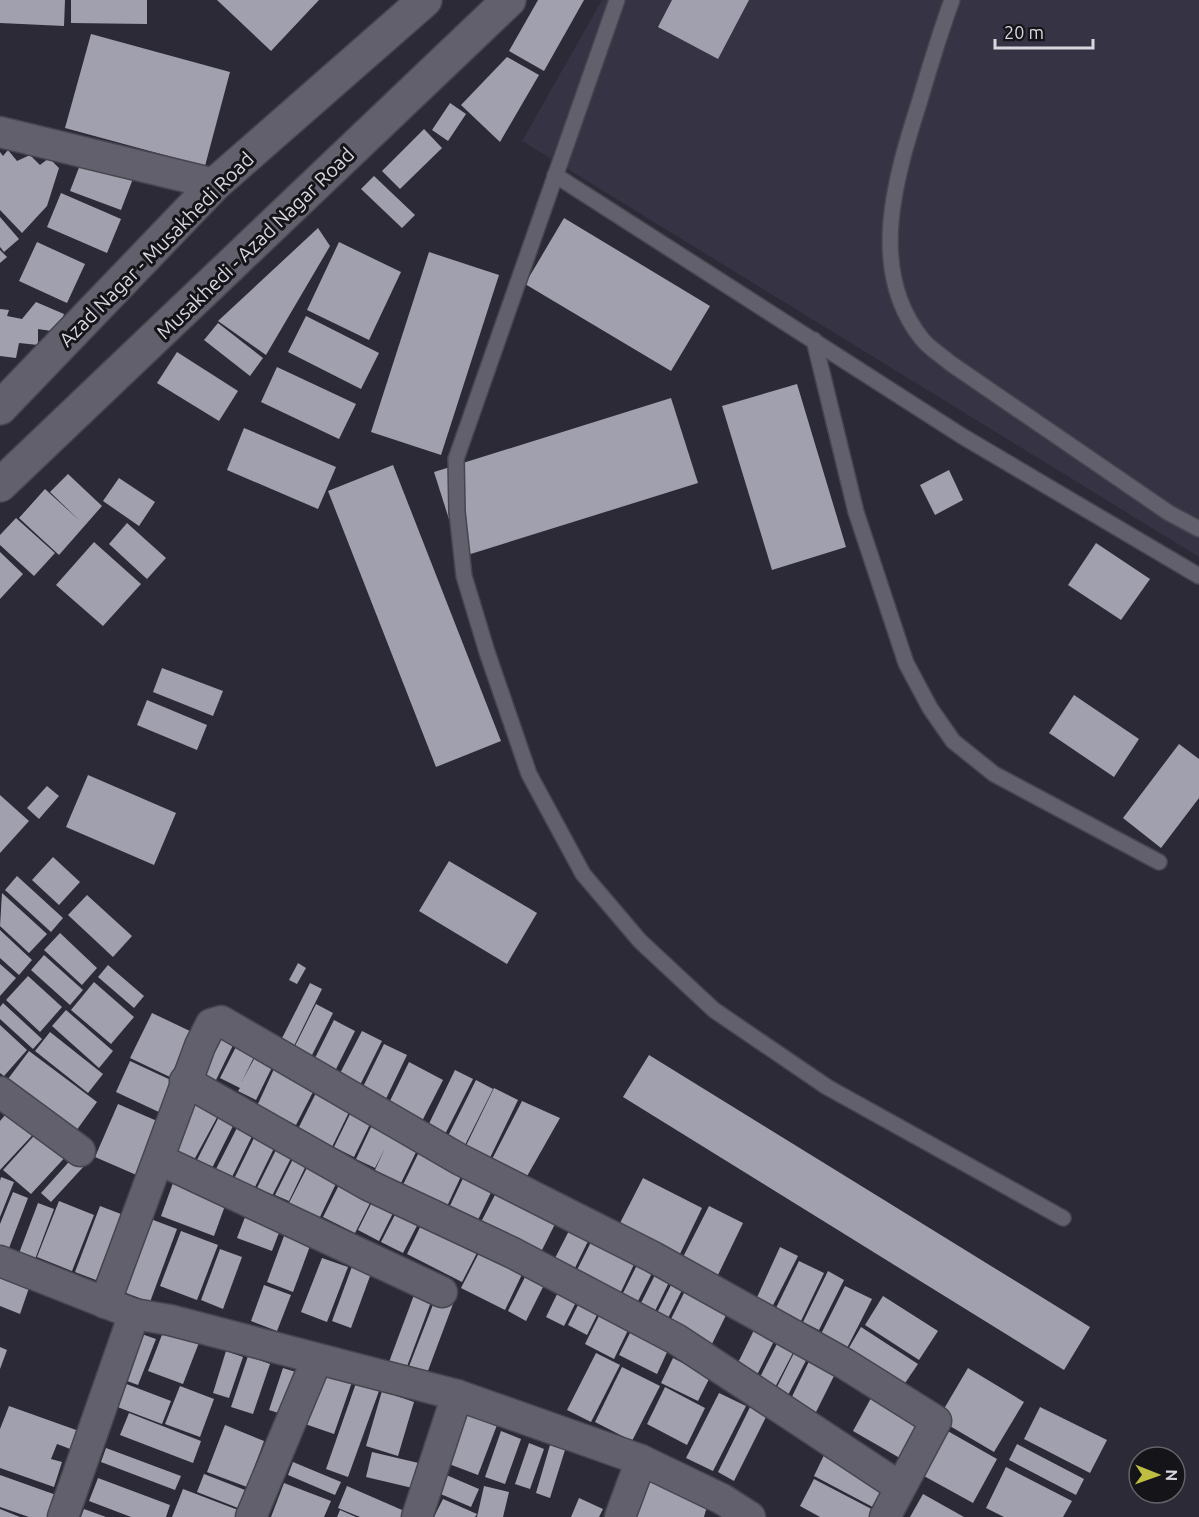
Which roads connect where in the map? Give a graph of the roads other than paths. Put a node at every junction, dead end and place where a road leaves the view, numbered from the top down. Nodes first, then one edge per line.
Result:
1 (425, 0) edge
2 (509, 0) edge
3 (617, 0) edge
4 (952, 0) edge
5 (0, 132) edge
6 (555, 175) junction
7 (215, 184) junction
8 (814, 340) junction
9 (0, 408) edge
10 (0, 485) edge
11 (1199, 529) edge
12 (1199, 576) edge
13 (1159, 862) dead end
14 (186, 1081) junction
15 (0, 1092) edge
16 (80, 1151) dead end
17 (160, 1160) junction
18 (1063, 1218) dead end
19 (0, 1262) edge
20 (442, 1292) dead end
21 (105, 1303) junction
22 (134, 1314) junction
23 (317, 1359) junction
24 (457, 1395) junction
25 (641, 1460) junction
26 (900, 1487) junction
27 (63, 1517) edge
28 (251, 1517) edge
29 (417, 1517) edge
30 (620, 1517) edge
31 (750, 1517) edge
32 (885, 1517) edge

1 - 7 main road, Azad Nagar - Musakhedi Road
2 - 10 main road, Musakhedi - Azad Nagar Road
3 - 6 lane
4 - 11 lane
5 - 7 street
6 - 8 lane
6 - 18 lane
7 - 9 main road, Azad Nagar - Musakhedi Road
8 - 12 lane
8 - 13 lane
14 - 17 street
14 - 26 street
14 - 26 street
15 - 16 street
17 - 20 street
17 - 21 street
19 - 21 street
21 - 22 street
22 - 23 street
22 - 27 street
23 - 24 street
23 - 28 street
24 - 25 street
24 - 29 street
25 - 30 street
25 - 31 street
26 - 32 street

